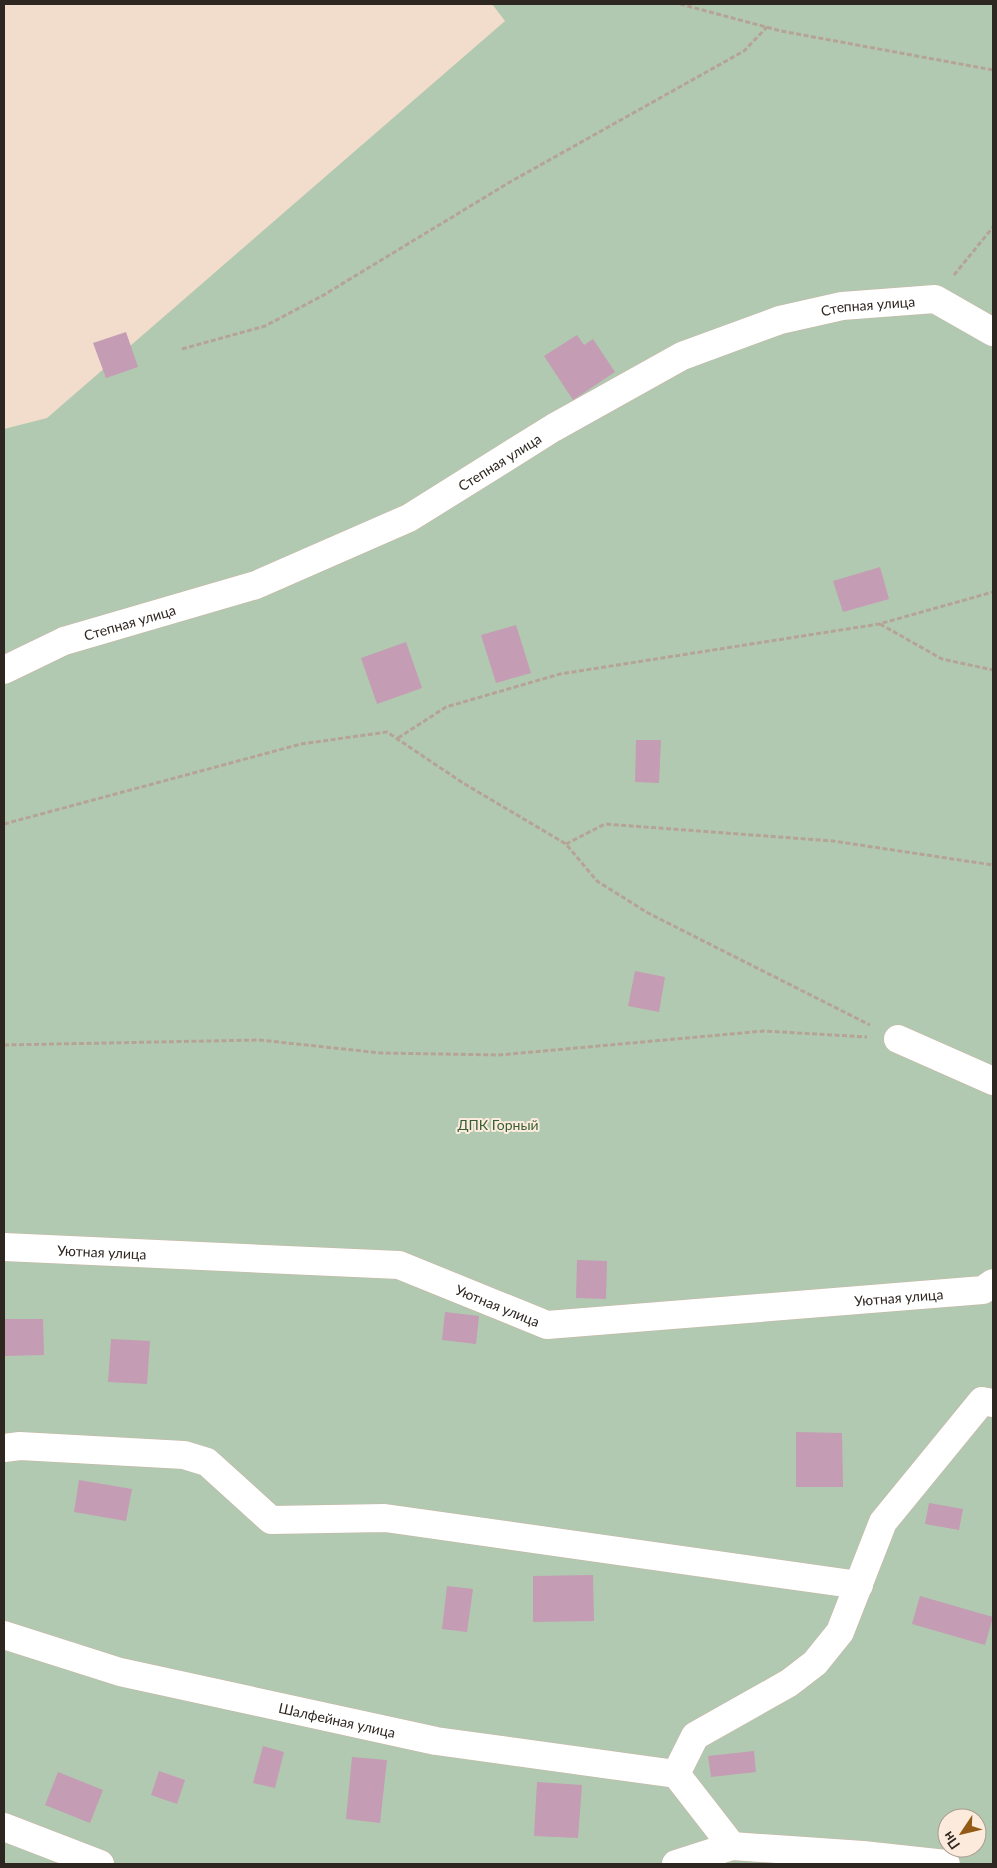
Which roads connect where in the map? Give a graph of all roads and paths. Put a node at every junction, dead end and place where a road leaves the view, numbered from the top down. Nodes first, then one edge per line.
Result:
1 (680, 4) edge
2 (767, 27) junction
3 (993, 70) edge
4 (993, 227) edge
5 (935, 299) junction
6 (993, 332) edge
7 (182, 349) dead end
8 (993, 592) edge
9 (879, 624) junction
10 (4, 670) edge
11 (993, 670) edge
12 (398, 738) junction
13 (4, 824) edge
14 (566, 844) junction
15 (993, 865) edge
16 (898, 1039) junction
17 (4, 1045) edge
18 (993, 1081) edge
19 (4, 1246) edge
20 (993, 1283) edge
21 (988, 1402) edge
22 (4, 1448) edge
23 (860, 1585) junction
24 (4, 1635) edge
25 (676, 1774) junction
26 (4, 1827) edge
27 (732, 1846) junction
28 (100, 1864) edge
29 (676, 1864) edge
30 (946, 1864) edge

1 - 2 path
2 - 3 path
2 - 7 path
4 - 5 path
5 - 6 street, Степная улица
5 - 10 street, Степная улица
8 - 9 path
9 - 11 path
9 - 12 path
12 - 13 path
12 - 14 path
14 - 15 path
14 - 16 path
16 - 17 path
16 - 18 street
19 - 20 street, Уютная улица
21 - 23 street
22 - 23 street
23 - 25 street
24 - 25 street, Шалфейная улица
25 - 27 street
26 - 28 street
27 - 29 street
27 - 30 street

